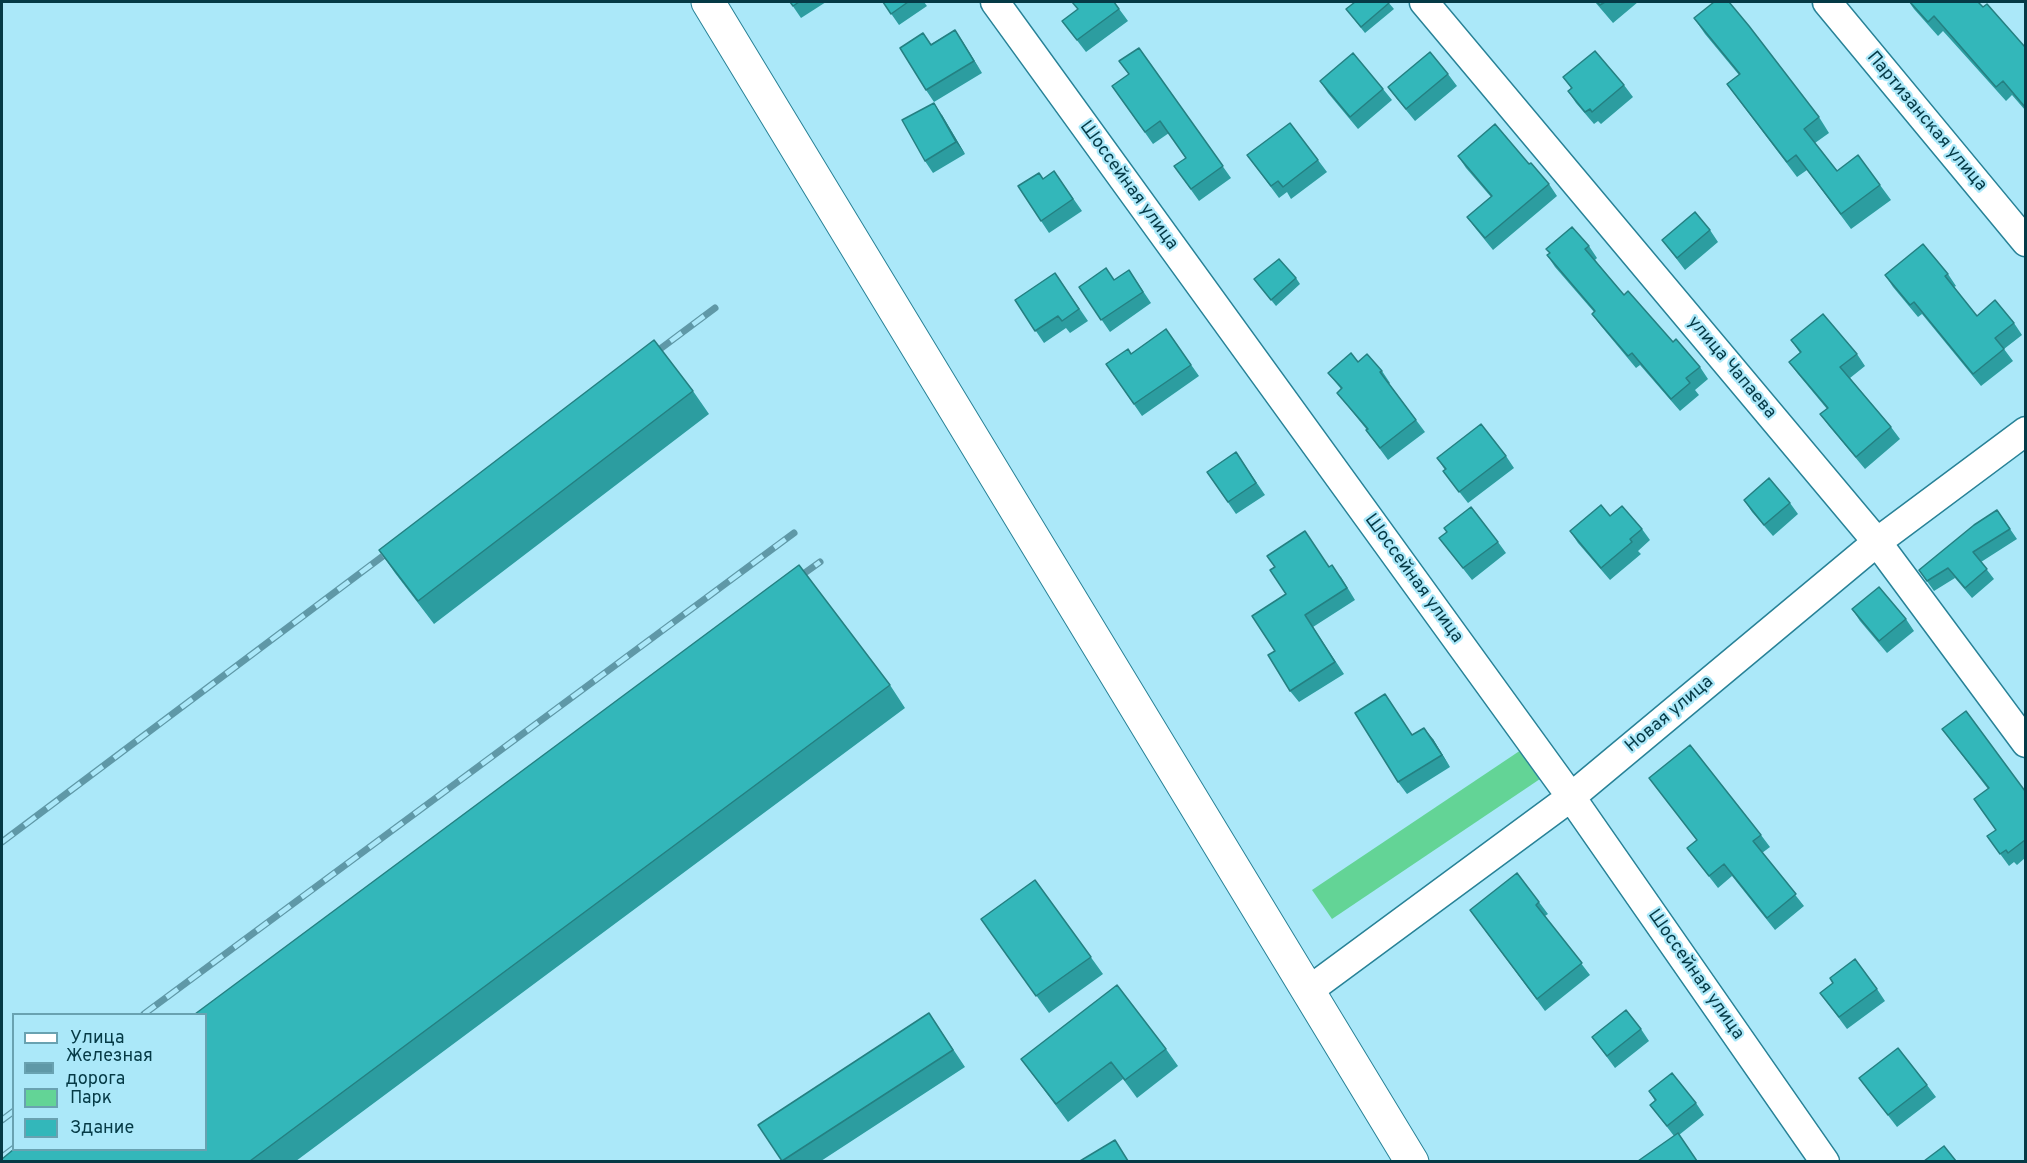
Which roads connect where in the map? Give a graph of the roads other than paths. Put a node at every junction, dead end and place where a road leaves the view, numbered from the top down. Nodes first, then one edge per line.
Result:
1 (708, 2) edge
2 (995, 2) edge
3 (1424, 2) edge
4 (1827, 2) edge
5 (2025, 242) edge
6 (2025, 431) edge
7 (1877, 542) junction
8 (2025, 743) edge
9 (1571, 797) junction
10 (1308, 991) junction
11 (1412, 1161) edge
12 (1825, 1161) edge

1 - 10 main road
2 - 9 street, Шоссейная улица
3 - 7 street, улица Чапаева
4 - 5 street, Партизанская улица
6 - 7 street, Новая улица
7 - 8 street, улица Чапаева
7 - 9 street, Новая улица
9 - 10 street, Новая улица
9 - 12 street, Шоссейная улица
10 - 11 main road

